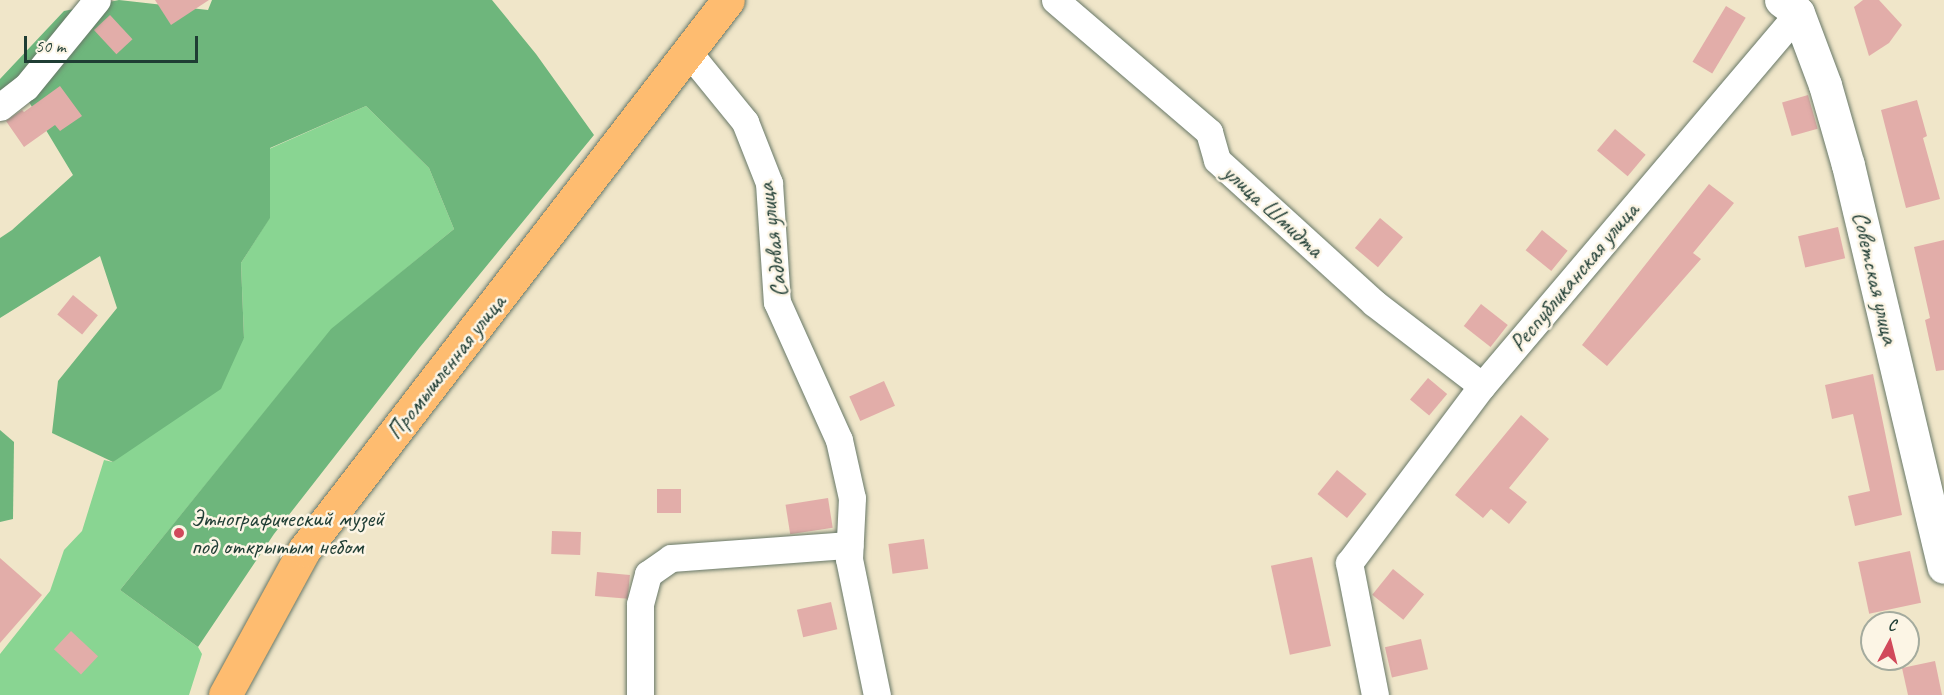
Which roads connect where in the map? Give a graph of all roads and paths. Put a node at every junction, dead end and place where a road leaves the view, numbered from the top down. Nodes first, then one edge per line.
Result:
1 (98, 0) edge
2 (728, 0) edge
3 (1055, 0) edge
4 (1796, 4) edge
5 (689, 53) junction
6 (0, 107) edge
7 (1482, 386) junction
8 (850, 545) junction
9 (1944, 567) edge
10 (225, 695) edge
11 (640, 695) edge
12 (877, 695) edge
13 (1375, 695) edge

1 - 6 street
2 - 5 main road, Промышленная улица
3 - 7 street, улица Шмидта
4 - 7 street, Республиканская улица
4 - 9 street, Советская улица
5 - 8 street, Садовая улица
5 - 10 main road, Промышленная улица
7 - 13 street, Республиканская улица
8 - 11 street
8 - 12 street, Садовая улица

